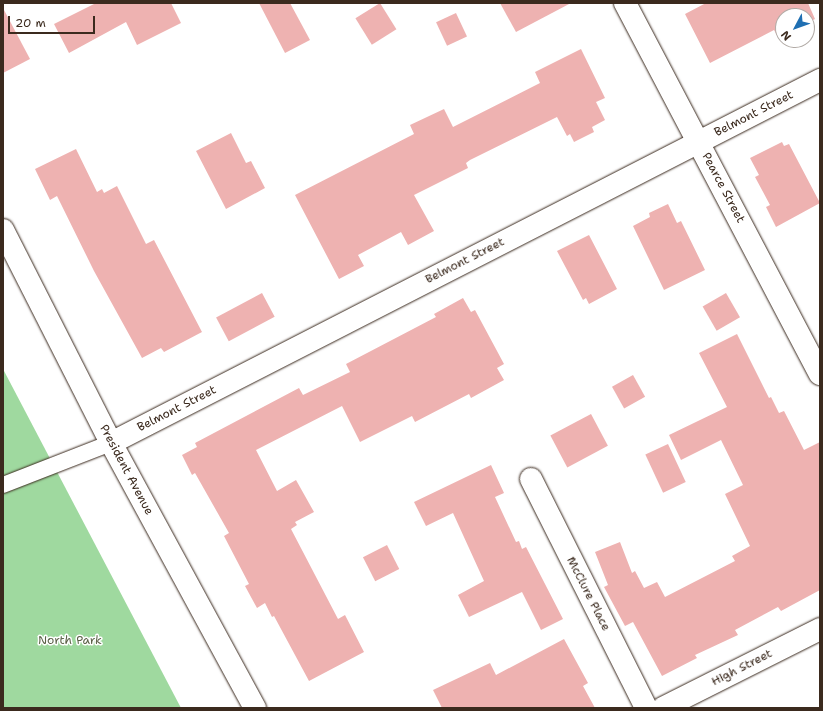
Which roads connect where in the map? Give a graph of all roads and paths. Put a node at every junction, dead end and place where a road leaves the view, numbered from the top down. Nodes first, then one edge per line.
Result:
1 (625, 3) edge
2 (820, 80) edge
3 (699, 142) junction
4 (3, 230) edge
5 (820, 374) edge
6 (111, 443) junction
7 (531, 480) dead end
8 (3, 485) edge
9 (820, 629) edge
10 (255, 708) edge
11 (646, 708) edge
12 (663, 708) edge

1 - 3 street, Pearce Street
2 - 3 street, Belmont Street
3 - 5 street, Pearce Street
3 - 6 street, Belmont Street
4 - 6 street, President Avenue
6 - 8 lane
6 - 10 street, President Avenue
7 - 11 street, McClure Place
9 - 12 street, High Street

